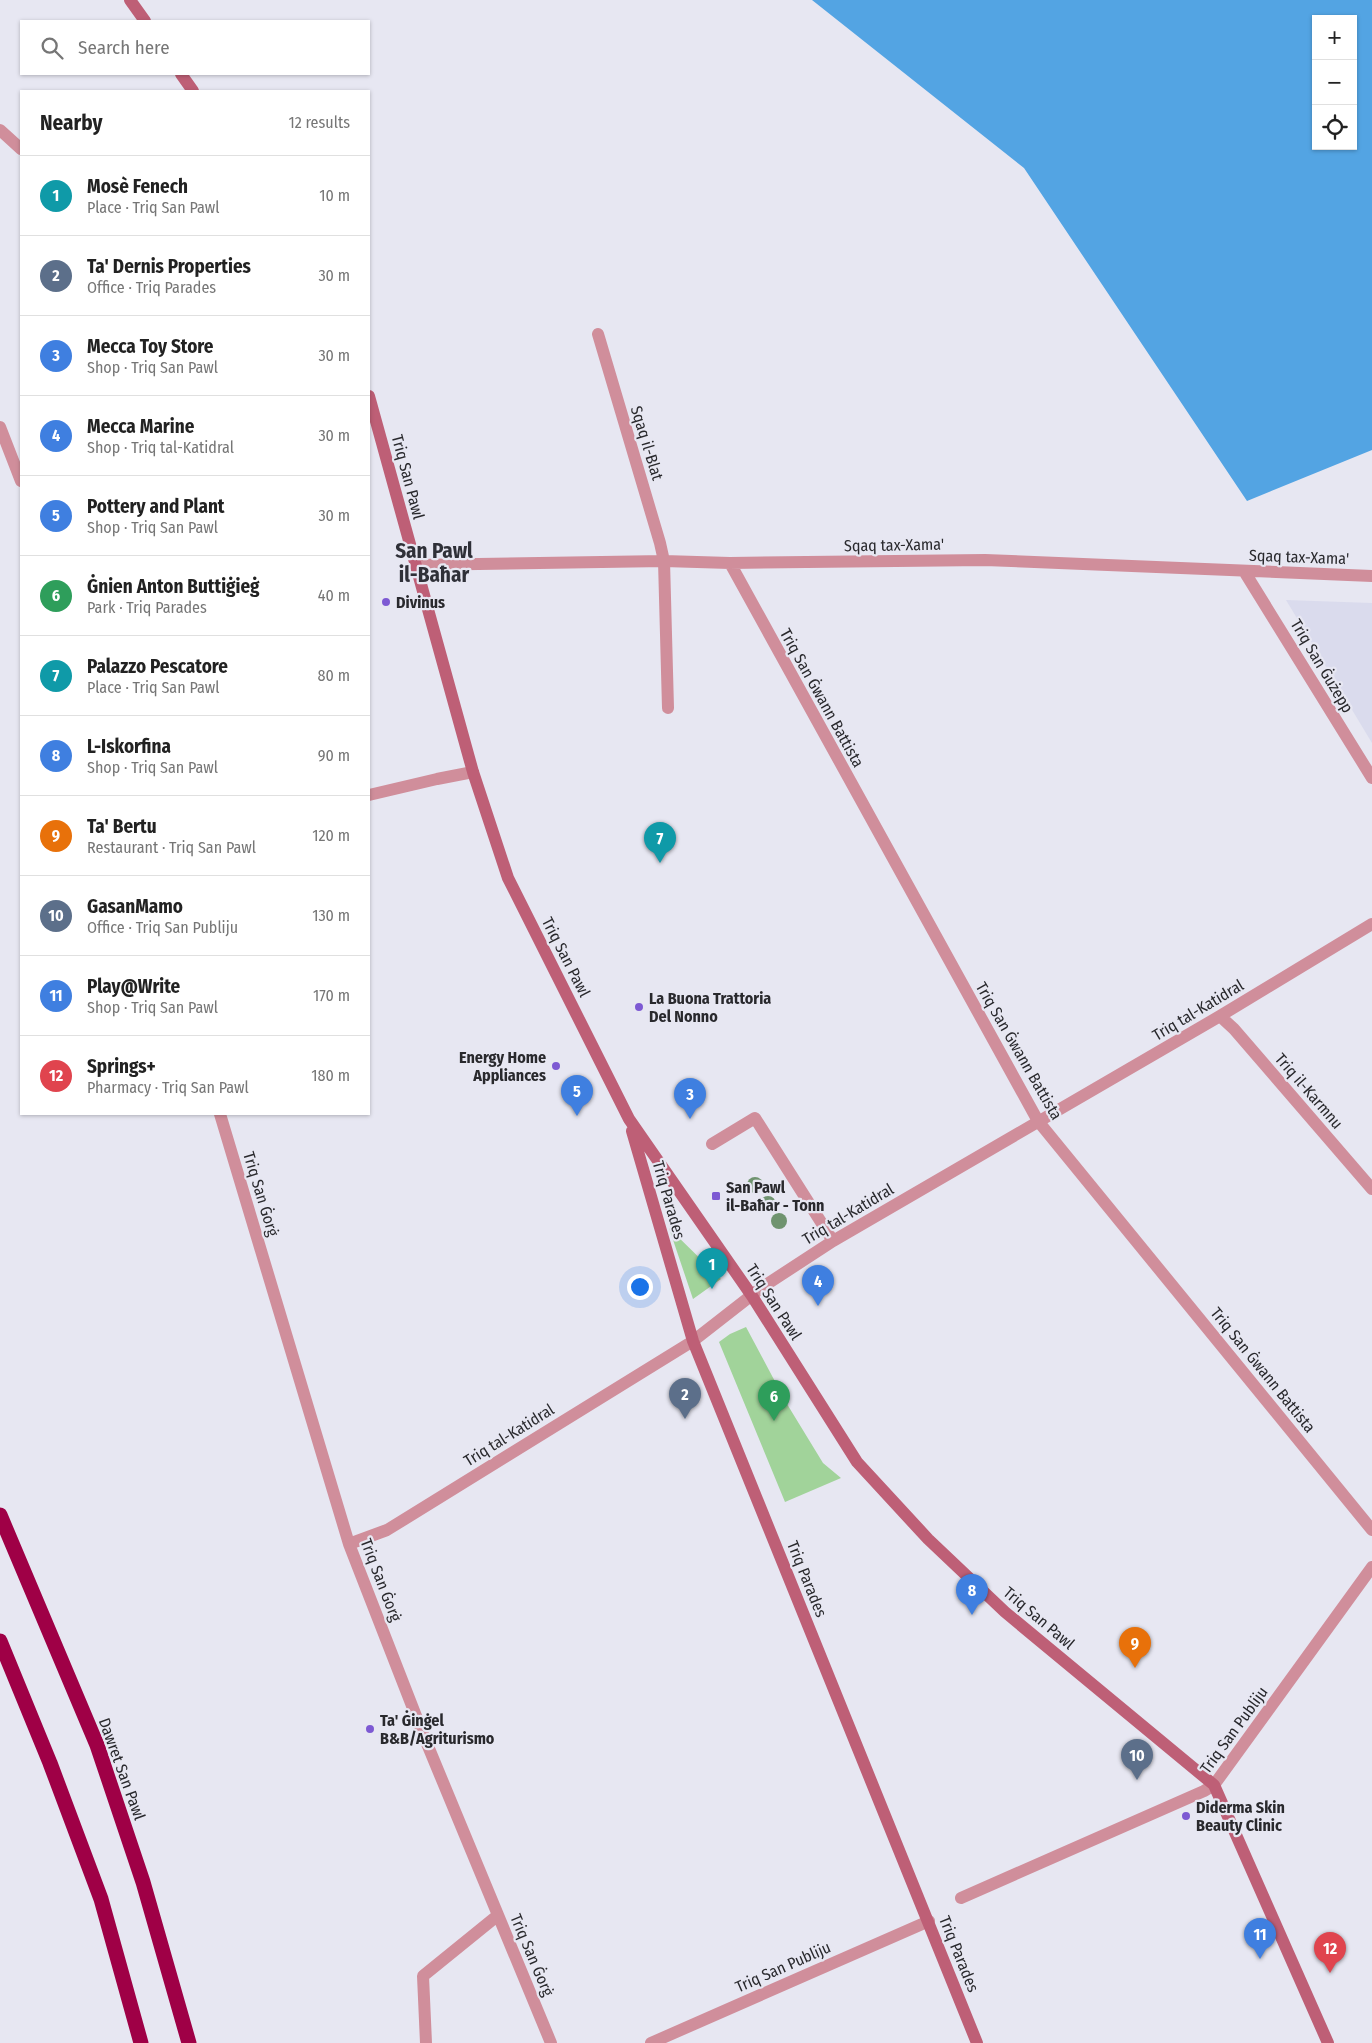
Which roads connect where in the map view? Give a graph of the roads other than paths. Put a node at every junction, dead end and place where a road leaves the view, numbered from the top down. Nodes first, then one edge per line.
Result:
1 (130, 0) edge
2 (144, 20) edge
3 (182, 75) edge
4 (192, 90) edge
5 (0, 130) edge
6 (20, 148) edge
7 (598, 334) dead end
8 (370, 400) edge
9 (0, 428) edge
10 (20, 478) edge
11 (664, 561) junction
12 (730, 563) junction
13 (415, 566) junction
14 (1244, 571) junction
15 (1372, 576) edge
16 (668, 708) dead end
17 (473, 772) junction
18 (1372, 778) edge
19 (370, 795) edge
20 (1372, 924) edge
21 (1220, 1016) junction
22 (220, 1115) edge
23 (628, 1119) junction
24 (1038, 1121) junction
25 (712, 1144) dead end
26 (1372, 1189) edge
27 (833, 1241) junction
28 (752, 1296) junction
29 (693, 1341) junction
30 (0, 1515) edge
31 (1372, 1530) edge
32 (349, 1544) junction
33 (1372, 1567) edge
34 (0, 1641) edge
35 (1214, 1785) junction
36 (961, 1898) dead end
37 (497, 1916) junction
38 (929, 1921) junction
39 (141, 2043) edge
40 (189, 2043) edge
41 (426, 2043) edge
42 (552, 2043) edge
43 (651, 2043) edge
44 (977, 2043) edge
45 (1328, 2043) edge

1 - 2 street
3 - 4 street
5 - 6 street
7 - 11 street, Sqaq il-Blat
8 - 13 street, Triq San Pawl
9 - 10 street
11 - 12 street, Sqaq tax-Xama'
11 - 13 street, Sqaq tax-Xama'
11 - 16 street, Sqaq il-Blat
12 - 14 street, Sqaq tax-Xama'
12 - 24 street, Triq San Ġwann Battista
13 - 17 street, Triq San Pawl
14 - 15 street, Sqaq tax-Xama'
14 - 18 street, Triq San Ġużepp
17 - 19 street
17 - 23 street, Triq San Pawl
20 - 21 street, Triq tal-Katidral
21 - 24 street, Triq tal-Katidral
21 - 26 street, Triq il-Karmnu
22 - 32 street, Triq San Ġorġ
23 - 28 street, Triq San Pawl
23 - 29 street, Triq Parades
24 - 27 street, Triq tal-Katidral
24 - 31 street, Triq San Ġwann Battista
25 - 27 street
27 - 28 street, Triq tal-Katidral
28 - 29 street, Triq tal-Katidral
28 - 35 street, Triq San Pawl
29 - 32 street, Triq tal-Katidral
29 - 38 street, Triq Parades
30 - 40 highway, Dawret San Pawl
32 - 37 street, Triq San Ġorġ
33 - 35 street, Triq San Publiju
34 - 39 highway
35 - 36 street, Triq San Publiju
35 - 45 street, Triq San Pawl
37 - 41 street
37 - 42 street, Triq San Ġorġ
38 - 43 street, Triq San Publiju
38 - 44 street, Triq Parades

